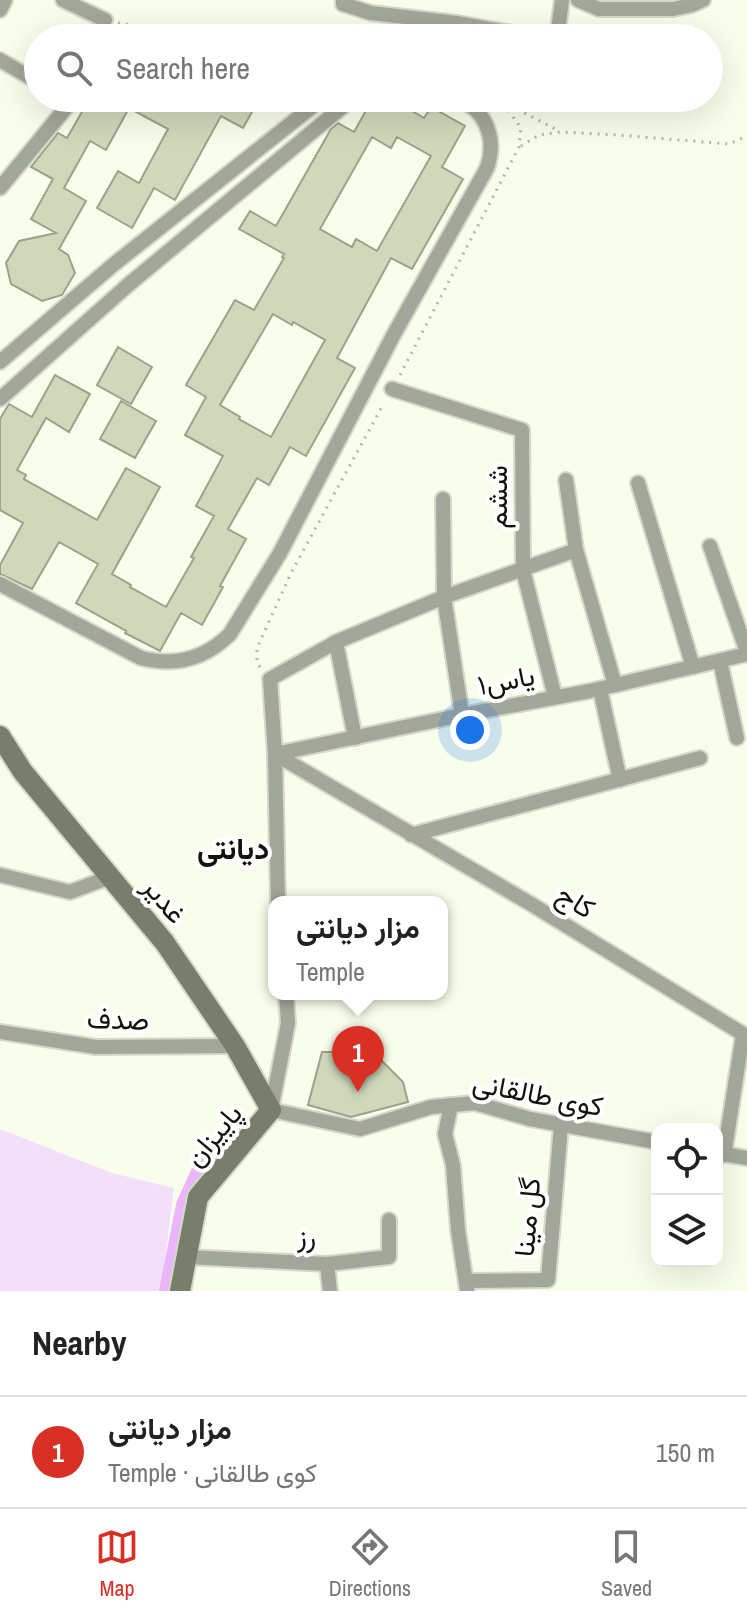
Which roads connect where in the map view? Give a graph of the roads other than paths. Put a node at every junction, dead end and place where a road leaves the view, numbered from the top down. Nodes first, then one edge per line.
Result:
1 (5, 0) edge
2 (63, 0) edge
3 (343, 0) edge
4 (562, 0) edge
5 (578, 0) edge
6 (703, 0) edge
7 (0, 10) edge
8 (105, 20) road end
9 (463, 24) edge
10 (559, 24) edge
11 (0, 60) edge
12 (24, 74) edge
13 (62, 112) edge
14 (305, 112) edge
15 (336, 112) edge
16 (478, 112) edge
17 (0, 188) edge
18 (113, 265) junction
19 (128, 285) junction
20 (0, 362) edge
21 (392, 389) road end
22 (0, 399) edge
23 (566, 480) dead end
24 (638, 483) dead end
25 (443, 499) dead end
26 (710, 546) dead end
27 (576, 550) junction
28 (523, 570) junction
29 (0, 584) edge
30 (444, 597) junction
31 (336, 642) junction
32 (747, 653) edge
33 (720, 661) junction
34 (693, 667) junction
35 (607, 687) junction
36 (555, 697) junction
37 (462, 715) junction
38 (0, 736) edge
39 (355, 738) junction
40 (737, 738) dead end
41 (275, 754) junction
42 (700, 758) dead end
43 (620, 780) junction
44 (411, 835) junction
45 (0, 875) edge
46 (110, 877) junction
47 (278, 896) edge
48 (286, 1000) edge
49 (0, 1032) edge
50 (235, 1046) junction
51 (451, 1105) junction
52 (271, 1110) junction
53 (561, 1125) junction
54 (723, 1138) edge
55 (651, 1141) edge
56 (723, 1154) edge
57 (747, 1158) edge
58 (389, 1220) dead end
59 (187, 1257) junction
60 (327, 1264) junction
61 (466, 1286) edge
62 (180, 1291) edge
63 (330, 1291) edge

1 - 7 street
2 - 8 street
3 - 9 street
4 - 10 street
5 - 6 street
11 - 12 street
13 - 17 street
14 - 18 street
15 - 19 street
16 - 29 street
18 - 19 street
18 - 20 street
19 - 22 street
21 - 28 street, ششم
23 - 27 street
24 - 34 street
25 - 30 street
26 - 32 street
27 - 28 street
27 - 35 street
28 - 30 street
28 - 36 street, ششم
30 - 31 street
30 - 37 street
31 - 39 street
31 - 41 street
32 - 33 street, یاس۱
33 - 34 street, یاس۱
33 - 40 street
34 - 35 street, یاس۱
35 - 36 street, یاس۱
35 - 43 street
36 - 37 street, یاس۱
37 - 39 street, یاس۱
38 - 46 main road, غدیر
39 - 41 street, یاس۱
41 - 44 street, کاج
41 - 47 street
42 - 43 street
43 - 44 street
44 - 54 street, کاج
45 - 46 street
46 - 50 main road, غدیر
48 - 52 street
49 - 50 street, صدف
50 - 52 main road, غدیر
51 - 52 street, کوی طالقانی
51 - 53 street, کوی طالقانی
51 - 61 street
52 - 59 main road, پاییزان
53 - 55 street, کوی طالقانی
53 - 61 street, گل مینا
56 - 57 street
58 - 60 street, رز
59 - 60 street, رز
59 - 62 main road, پاییزان
60 - 63 street

